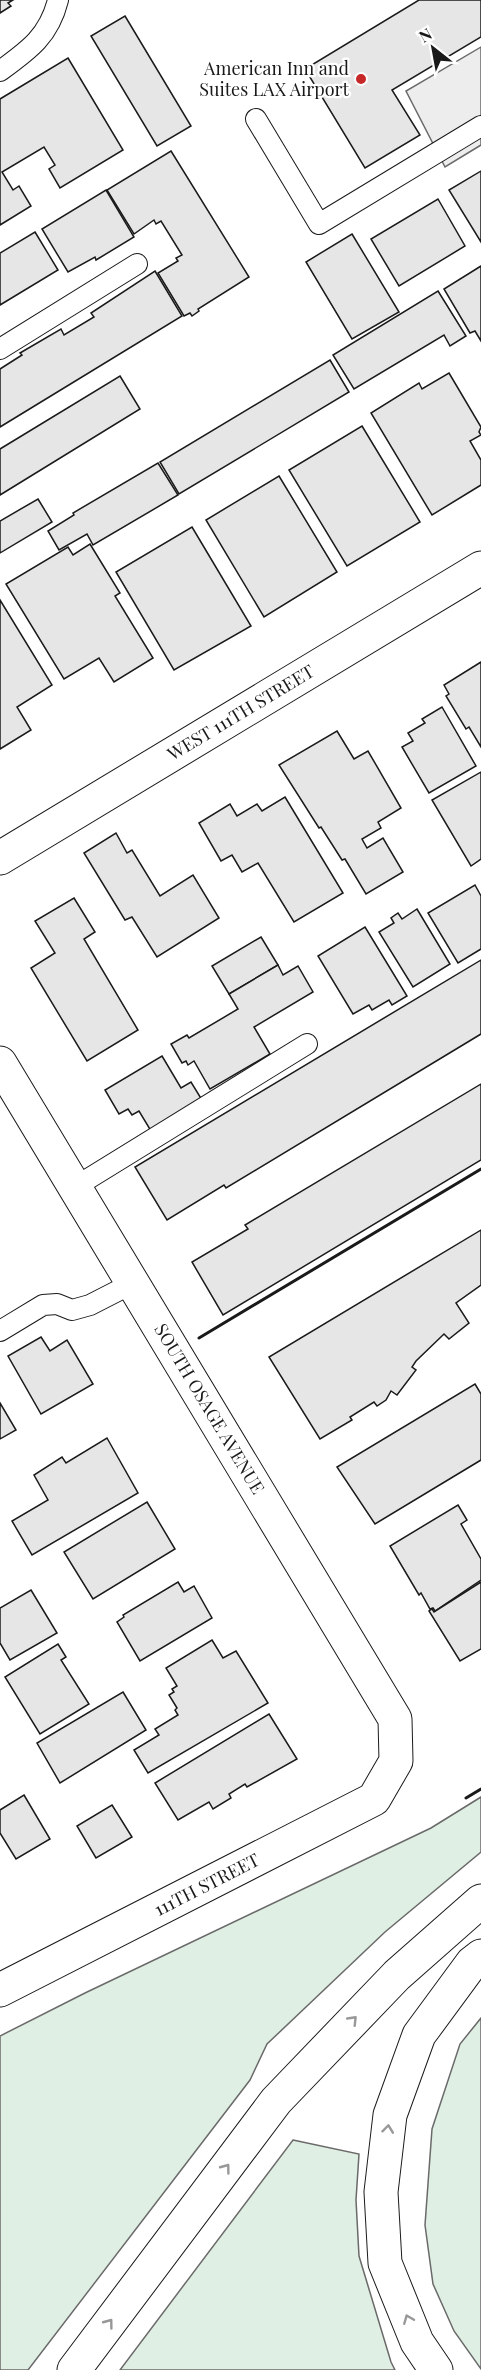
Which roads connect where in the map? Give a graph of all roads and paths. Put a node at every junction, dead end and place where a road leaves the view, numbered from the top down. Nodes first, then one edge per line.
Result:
1 (58, 0) edge
2 (0, 71) edge
3 (256, 119) dead end
4 (481, 126) edge
5 (137, 264) dead end
6 (0, 349) edge
7 (481, 568) edge
8 (0, 858) edge
9 (307, 1044) dead end
10 (0, 1063) edge
11 (75, 1187) junction
12 (133, 1283) junction
13 (0, 1331) edge
14 (396, 1761) joint
15 (481, 1901) edge
16 (481, 1956) edge
17 (0, 1990) edge
18 (74, 2370) edge
19 (436, 2370) edge

1 - 2 lane
3 - 4 lane
5 - 6 lane
7 - 8 main road, WEST 111TH STREET
9 - 11 lane
10 - 11 main road, SOUTH OSAGE AVENUE
11 - 12 main road, SOUTH OSAGE AVENUE
12 - 13 lane
12 - 14 main road, SOUTH OSAGE AVENUE
14 - 17 main road, 111TH STREET
18 -> 15 main road
19 -> 16 main road

